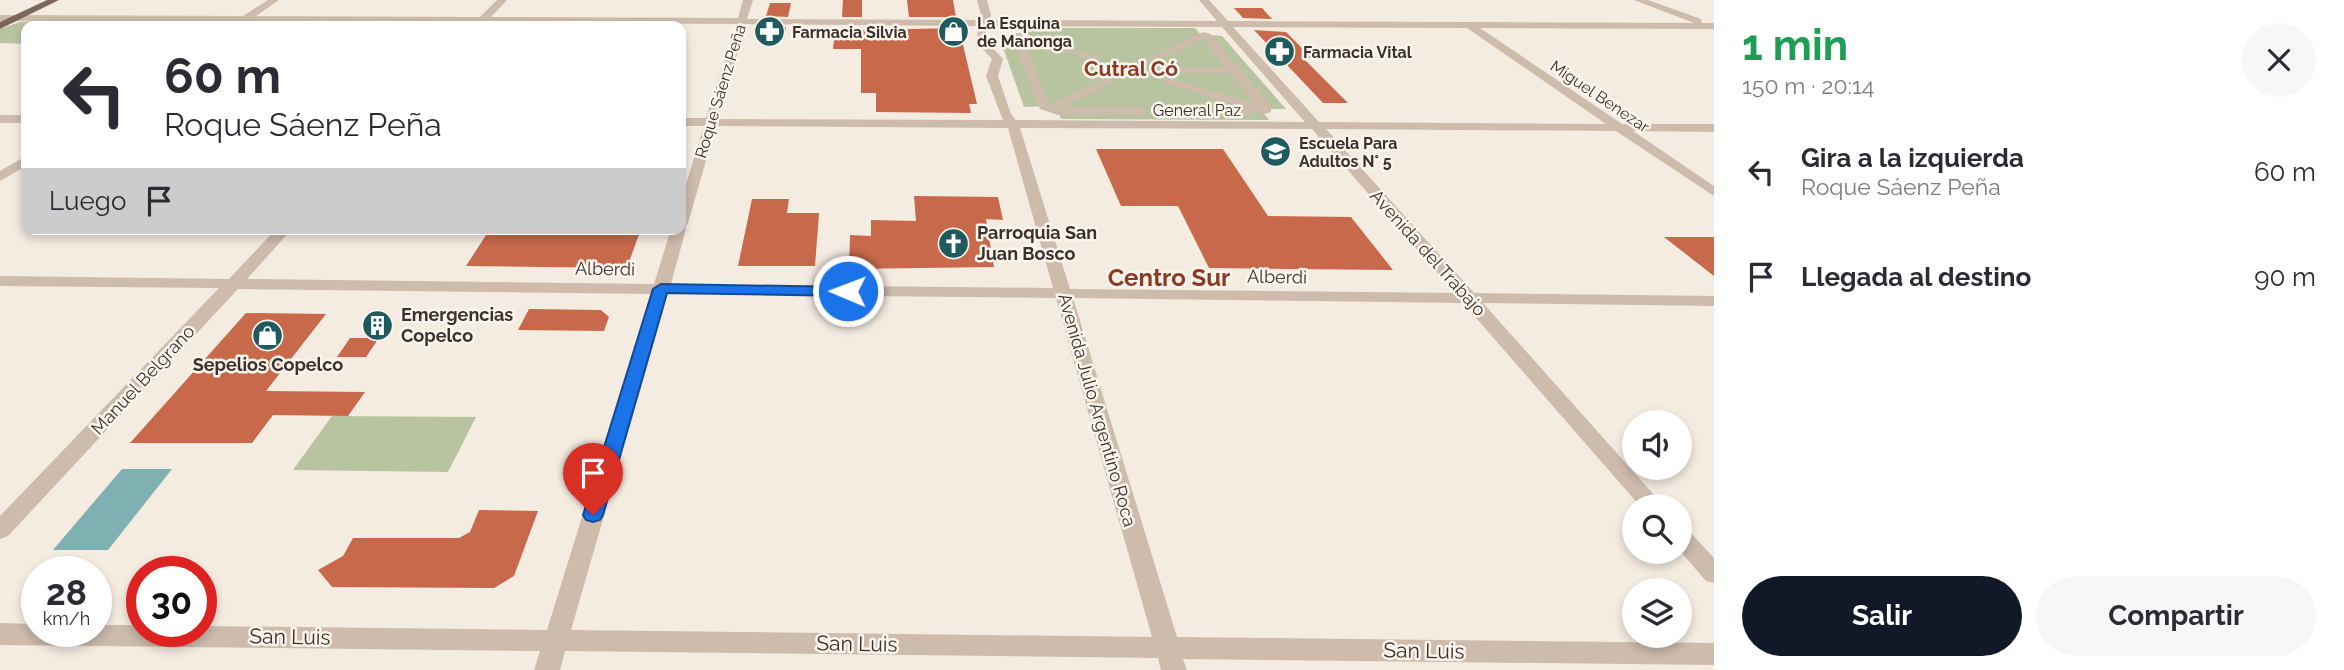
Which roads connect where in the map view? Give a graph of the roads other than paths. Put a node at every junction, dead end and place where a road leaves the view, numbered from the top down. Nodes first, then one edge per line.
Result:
1 (30, 0) edge
2 (54, 0) edge
3 (274, 0) edge
4 (502, 0) edge
5 (748, 0) edge
6 (982, 0) edge
7 (1203, 0) edge
8 (1639, 0) edge
9 (0, 16) edge
10 (15, 19) junction
11 (244, 19) junction
12 (241, 21) edge
13 (362, 21) edge
14 (482, 21) edge
15 (686, 22) edge
16 (741, 22) junction
17 (983, 23) junction
18 (1225, 24) junction
19 (1469, 25) junction
20 (0, 26) edge
21 (1713, 26) edge
22 (1090, 34) dead end
23 (1128, 34) dead end
24 (1022, 35) junction
25 (1203, 35) junction
26 (1097, 59) dead end
27 (1152, 59) dead end
28 (1234, 70) junction
29 (1108, 81) dead end
30 (1052, 108) junction
31 (1264, 110) junction
32 (1140, 111) dead end
33 (1169, 111) dead end
34 (0, 119) edge
35 (21, 119) edge
36 (686, 122) edge
37 (711, 122) junction
38 (1013, 124) junction
39 (1315, 126) junction
40 (1619, 128) junction
41 (1714, 128) edge
42 (21, 163) edge
43 (0, 177) edge
44 (1714, 192) edge
45 (686, 206) edge
46 (279, 235) edge
47 (677, 235) edge
48 (0, 281) edge
49 (233, 284) junction
50 (661, 289) junction
51 (1063, 294) junction
52 (1469, 298) junction
53 (1714, 301) edge
54 (1642, 494) edge
55 (0, 530) edge
56 (1692, 550) edge
57 (1714, 575) edge
58 (0, 634) edge
59 (555, 640) junction
60 (1714, 654) edge
61 (1170, 659) edge
62 (547, 670) edge

1 - 9 main road
2 - 10 main road
3 - 11 street
4 - 14 street
5 - 16 street, Roque Sáenz Peña
6 - 17 street, Avenida Julio Argentino Roca
7 - 18 street, Avenida del Trabajo
8 - 21 street
9 - 10 street
10 - 11 street
10 - 20 main road
11 - 12 street
11 - 13 street
15 - 16 street
16 - 17 street
16 - 37 street, Roque Sáenz Peña
17 - 18 street
17 - 38 street, Avenida Julio Argentino Roca
18 - 19 street
18 - 39 street, Avenida del Trabajo
19 - 21 street
19 - 40 street, Miguel Benezar
22 - 24 street
23 - 25 street
24 - 26 street
24 - 30 street
25 - 27 street
25 - 28 street
28 - 31 street
28 - 31 street
29 - 30 street
30 - 32 street
31 - 33 street
34 - 35 street
36 - 37 street, General Paz
37 - 38 street, General Paz
37 - 45 street, Roque Sáenz Peña
38 - 39 street, General Paz
38 - 51 street, Avenida Julio Argentino Roca
39 - 40 street, General Paz
39 - 52 street, Avenida del Trabajo
40 - 41 street, General Paz
40 - 44 street, Miguel Benezar
42 - 43 street
46 - 49 street, Manuel Belgrano
47 - 50 street
48 - 49 street, Alberdi
49 - 50 street, Alberdi
49 - 55 street, Manuel Belgrano
50 - 51 street, Alberdi
50 - 59 street
51 - 52 street, Alberdi
51 - 61 street, Avenida Julio Argentino Roca
52 - 53 street, Alberdi
52 - 54 street, Avenida del Trabajo
56 - 57 street
58 - 59 street, San Luis
59 - 61 street, San Luis
59 - 62 street
60 - 61 street, San Luis

